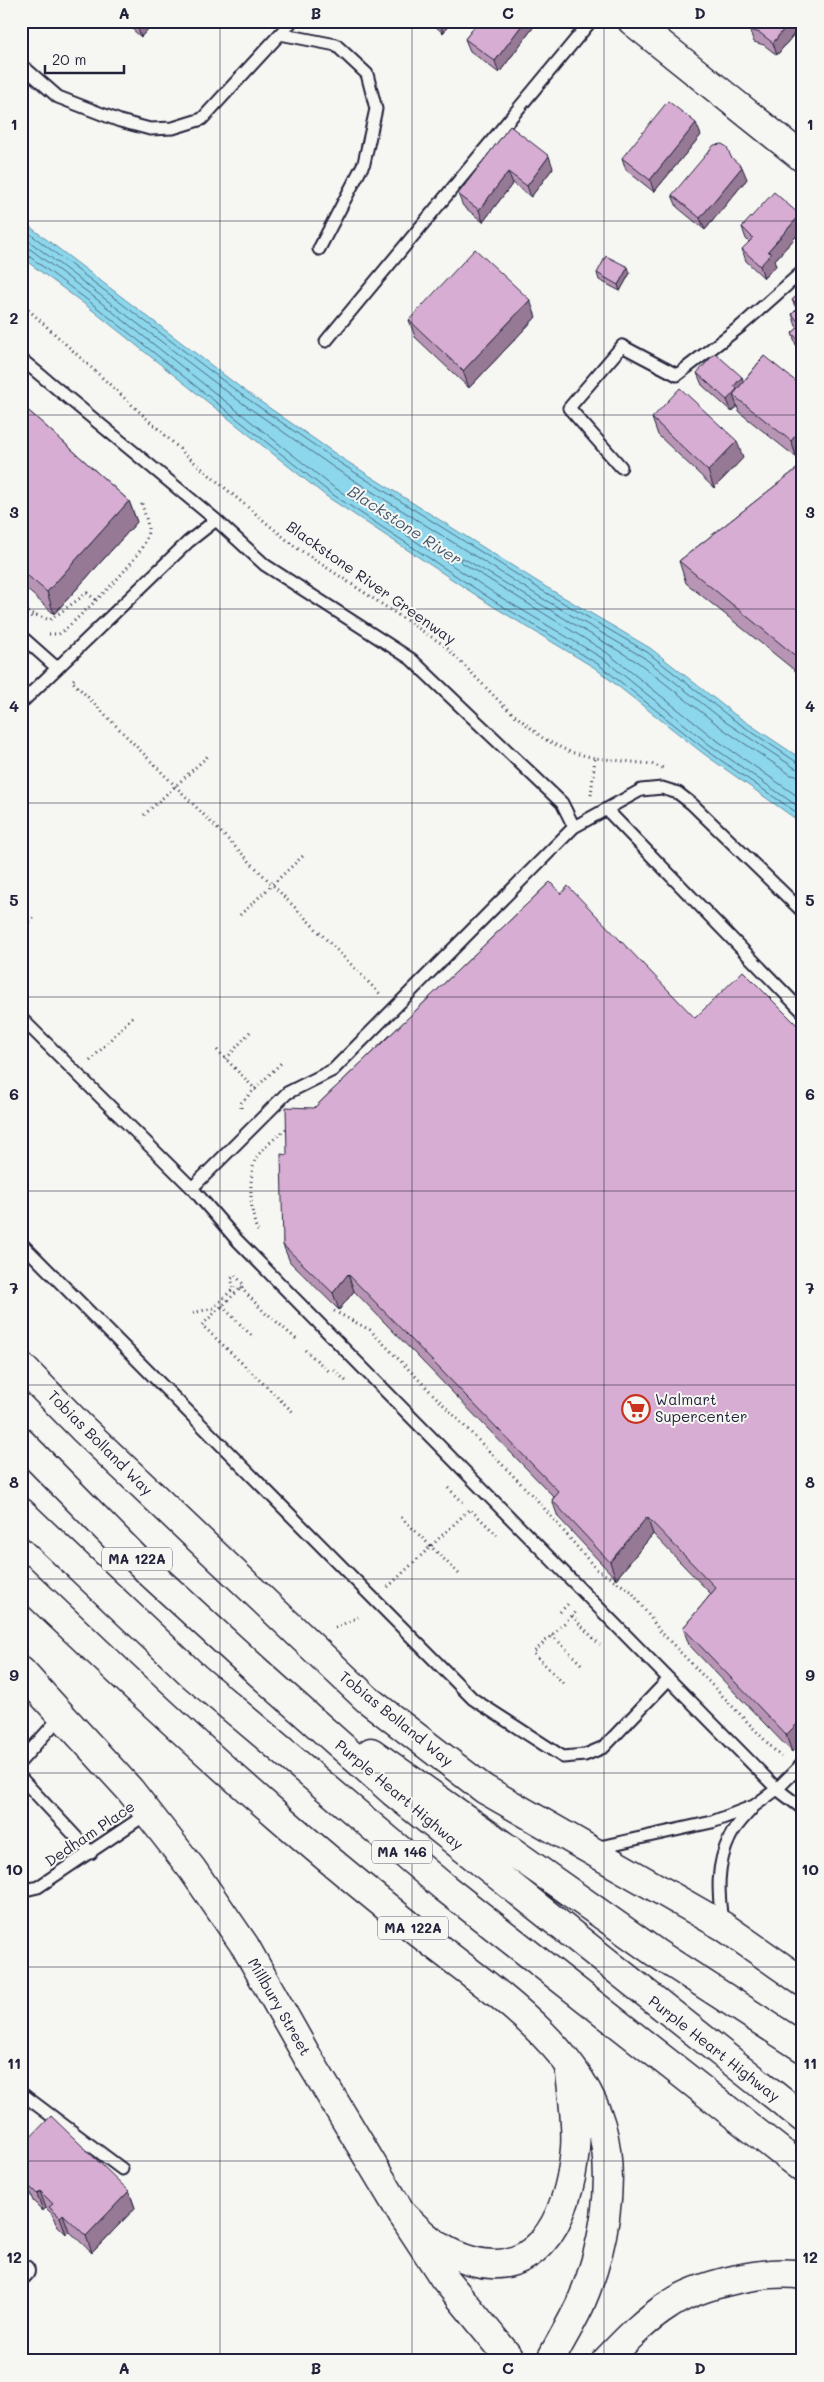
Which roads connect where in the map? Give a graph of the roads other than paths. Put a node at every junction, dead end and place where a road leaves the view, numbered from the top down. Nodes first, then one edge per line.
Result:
1 (292, 21) edge
2 (591, 21) edge
3 (632, 21) edge
4 (280, 34) junction
5 (26, 69) dead end
6 (803, 158) edge
7 (319, 249) dead end
8 (803, 270) edge
9 (326, 341) dead end
10 (21, 359) edge
11 (621, 467) dead end
12 (216, 520) junction
13 (21, 636) edge
14 (57, 668) junction
15 (21, 703) edge
16 (606, 809) junction
17 (574, 828) junction
18 (803, 912) edge
19 (803, 1012) edge
20 (21, 1018) edge
21 (192, 1188) junction
22 (21, 1243) edge
23 (21, 1366) edge
24 (21, 1442) edge
25 (21, 1512) edge
26 (21, 1579) edge
27 (21, 1670) edge
28 (257, 1672) junction
29 (669, 1679) junction
30 (62, 1715) junction
31 (21, 1762) edge
32 (803, 1763) edge
33 (21, 1778) edge
34 (777, 1789) junction
35 (754, 1806) junction
36 (803, 1809) edge
37 (148, 1813) junction
38 (589, 1850) junction
39 (90, 1854) junction
40 (21, 1891) edge
41 (722, 1926) junction
42 (803, 1982) edge
43 (803, 2048) edge
44 (569, 2062) junction
45 (21, 2093) edge
46 (803, 2118) edge
47 (803, 2169) edge
48 (122, 2170) dead end
49 (402, 2214) junction
50 (803, 2275) edge
51 (512, 2361) edge
52 (550, 2361) edge
53 (606, 2361) edge

1 - 4 lane
2 - 9 lane
3 - 6 main road
4 - 5 lane
4 - 7 lane
8 - 11 lane
10 - 12 lane
12 - 14 lane
12 - 17 lane
13 - 14 lane
14 - 15 lane
16 - 17 lane
16 - 18 lane
16 - 19 lane
17 - 21 lane
20 - 21 lane
21 - 29 lane
22 - 29 lane
23 - 38 main road, Tobias Bolland Way
24 - 28 main road, Purple Heart Highway / MA 122A
25 - 47 main road, MA 146
26 - 44 main road, MA 122A
27 - 30 main road, Millbury Street
28 - 43 main road, MA 122A
28 - 46 main road, Purple Heart Highway / MA 146
29 - 34 lane
30 - 31 lane
30 - 37 main road, Millbury Street
32 - 34 lane
33 - 39 lane
34 - 35 lane
34 - 36 lane
35 - 38 lane
35 - 41 lane
37 - 39 lane, Dedham Place
37 - 49 main road, Millbury Street
38 - 41 main road, Tobias Bolland Way
39 - 40 lane, Dedham Place
41 - 42 main road, Tobias Bolland Way
44 - 49 main road
44 - 52 main road, MA 122A
45 - 48 lane
49 - 51 main road, Millbury Street
50 - 53 main road

